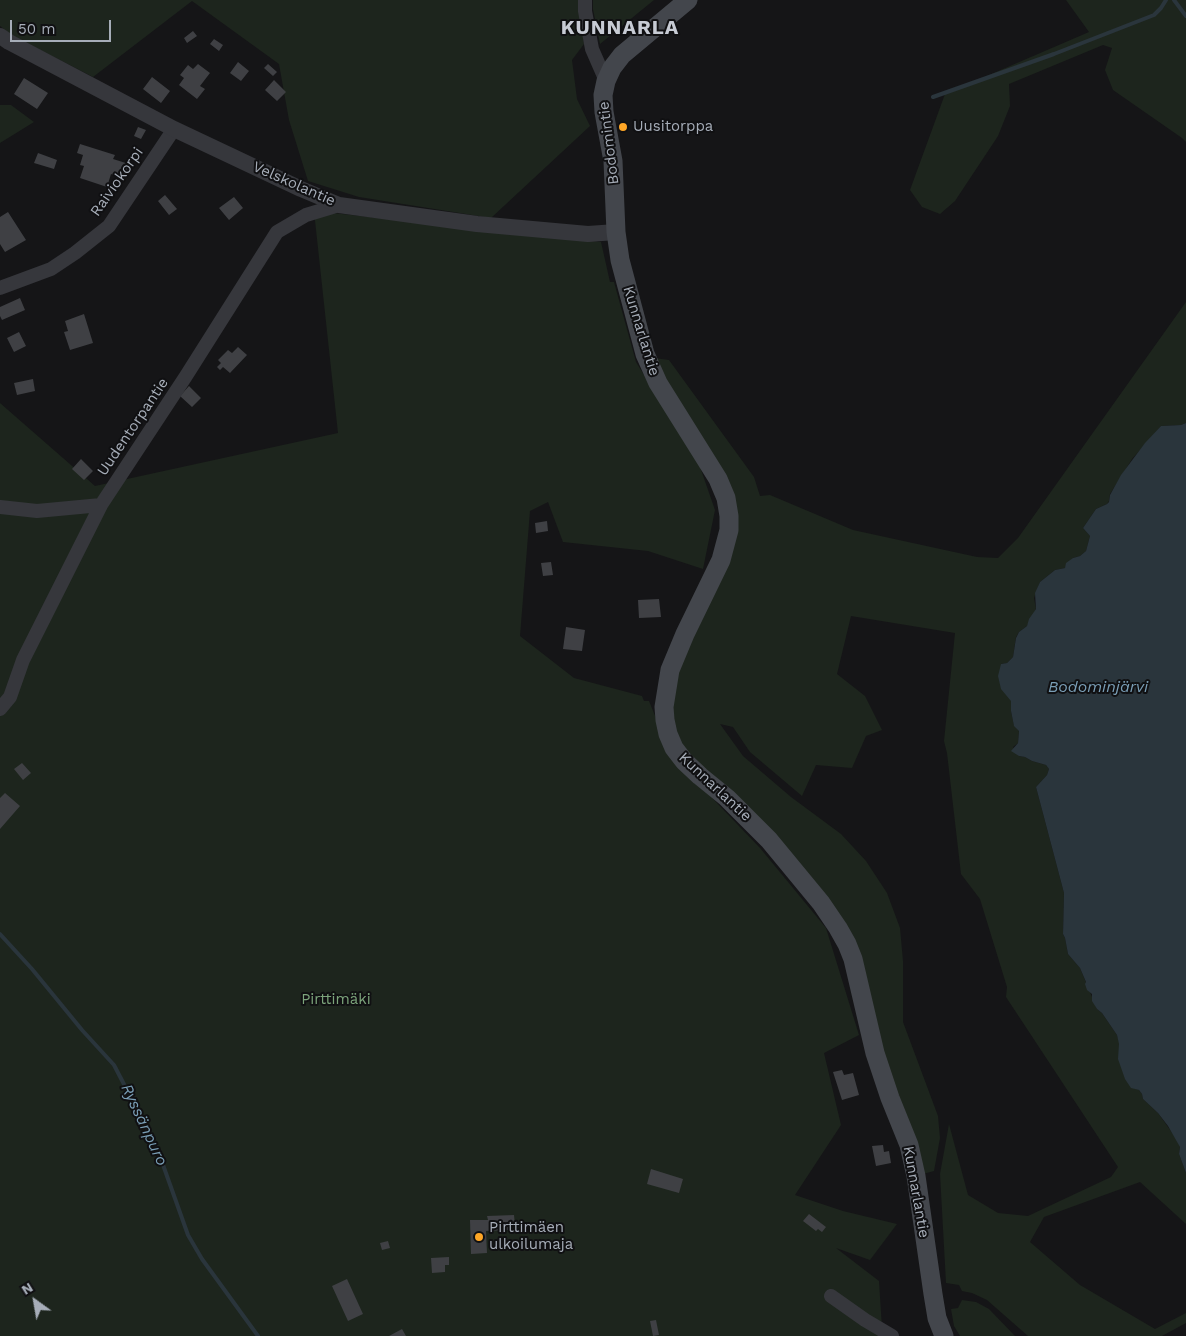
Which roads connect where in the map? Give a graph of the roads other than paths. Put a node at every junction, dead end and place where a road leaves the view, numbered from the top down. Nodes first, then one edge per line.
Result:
1 (585, 0) edge
2 (688, 0) edge
3 (0, 36) edge
4 (606, 81) junction
5 (174, 129) junction
6 (339, 205) junction
7 (616, 232) junction
8 (0, 288) edge
9 (101, 504) junction
10 (0, 507) edge
11 (0, 708) edge
12 (831, 1296) dead end
13 (892, 1336) edge
14 (944, 1336) edge

1 - 4 street
2 - 4 main road, Bodomintie
3 - 5 street, Velskolantie
4 - 7 main road, Bodomintie
5 - 6 street, Velskolantie
5 - 8 street, Raiviokorpi
6 - 7 street, Velskolantie
6 - 9 street, Uudentorpantie
7 - 14 main road, Kunnarlantie
9 - 10 street
9 - 11 street, Uudentorpantie
12 - 13 street

